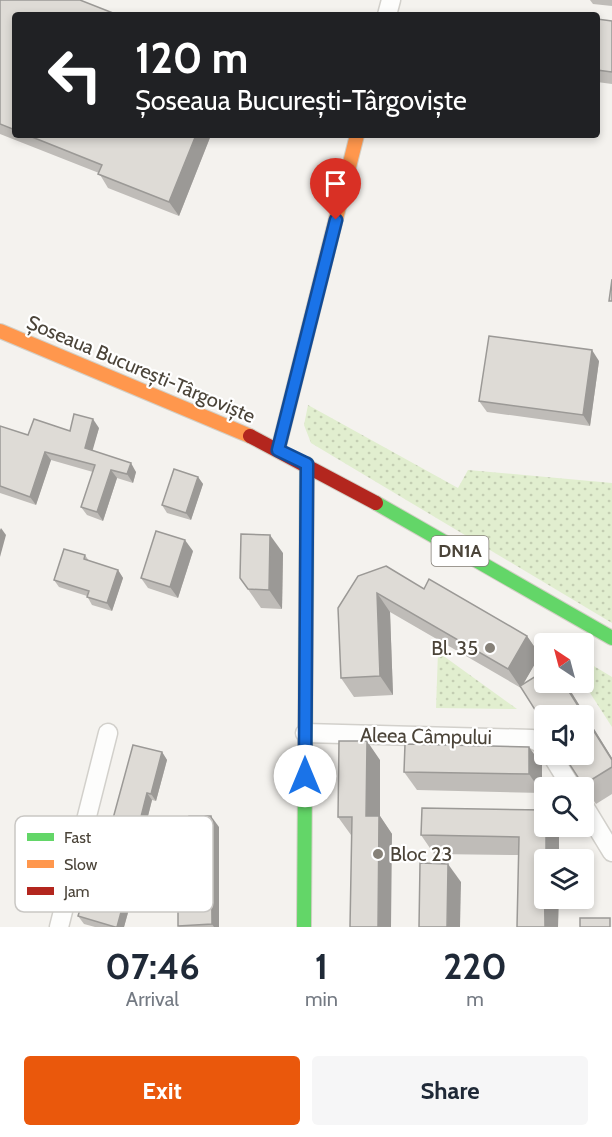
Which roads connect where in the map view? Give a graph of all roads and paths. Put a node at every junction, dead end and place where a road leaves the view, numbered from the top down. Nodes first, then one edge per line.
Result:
1 (356, 138) edge
2 (0, 331) edge
3 (278, 450) junction
4 (307, 464) junction
5 (612, 638) edge
6 (108, 733) dead end
7 (305, 733) junction
8 (534, 739) edge
9 (87, 816) edge
10 (594, 822) edge
11 (612, 852) edge
12 (63, 912) edge
13 (59, 927) edge
14 (304, 927) edge

1 - 3 street
2 - 3 street, Șoseaua București-Târgoviște / DN1A
3 - 4 street, Șoseaua București-Târgoviște / DN1A
4 - 5 street, Șoseaua București-Târgoviște / DN1A
4 - 7 street
6 - 9 street
7 - 8 street, Aleea Câmpului
7 - 14 street
10 - 11 street
12 - 13 street

